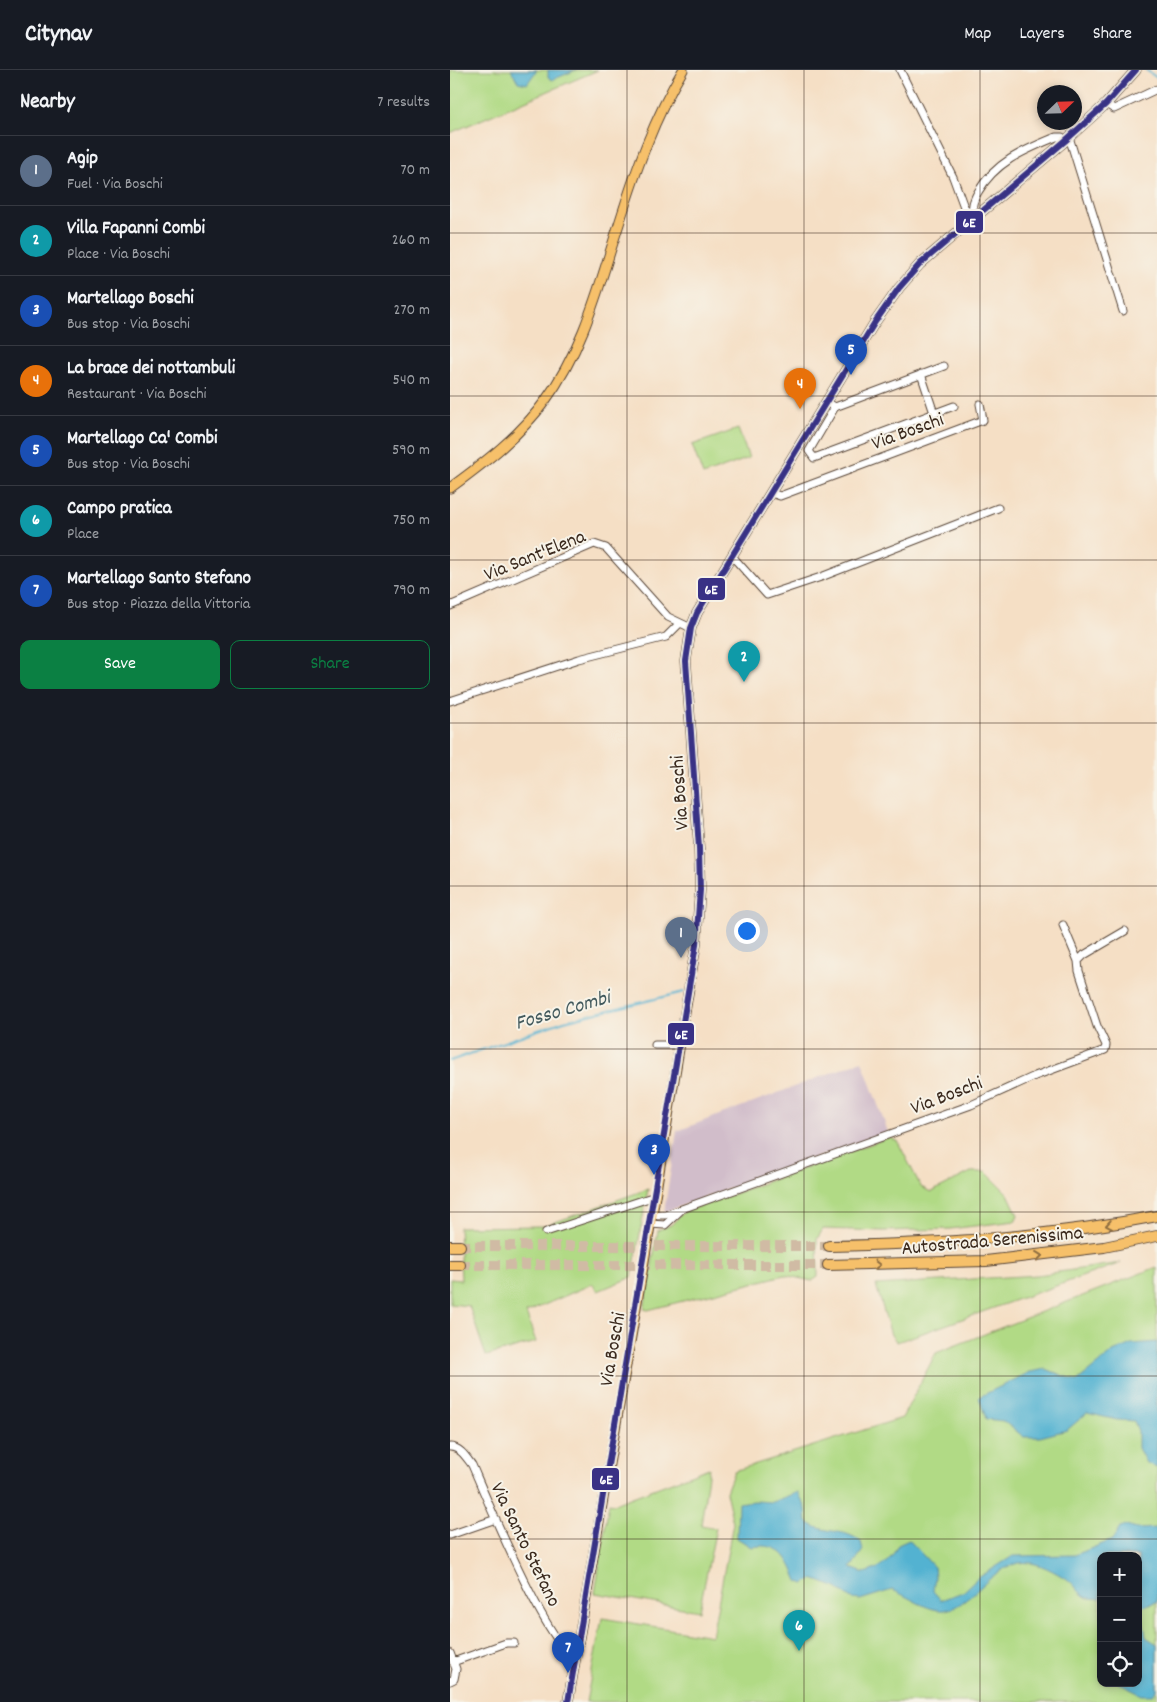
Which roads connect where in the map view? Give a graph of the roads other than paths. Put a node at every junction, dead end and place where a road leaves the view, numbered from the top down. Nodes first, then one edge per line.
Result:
1 (683, 70) edge
2 (900, 70) edge
3 (1136, 70) edge
4 (1157, 89) edge
5 (1106, 104) junction
6 (1067, 139) junction
7 (975, 218) junction
8 (1123, 311) dead end
9 (944, 366) dead end
10 (921, 374) junction
11 (831, 404) junction
12 (980, 404) dead end
13 (954, 406) dead end
14 (934, 413) junction
15 (450, 488) edge
16 (771, 493) junction
17 (998, 508) dead end
18 (732, 556) junction
19 (450, 606) edge
20 (680, 623) junction
21 (691, 628) junction
22 (450, 701) edge
23 (1063, 925) dead end
24 (1125, 931) dead end
25 (1078, 961) junction
26 (655, 1045) dead end
27 (680, 1045) junction
28 (655, 1198) junction
29 (1157, 1216) edge
30 (651, 1220) junction
31 (546, 1232) dead end
32 (1157, 1236) edge
33 (829, 1246) tunnel mouth
34 (828, 1265) tunnel mouth
35 (450, 1447) edge
36 (496, 1520) junction
37 (450, 1535) edge
38 (514, 1643) dead end
39 (450, 1653) edge
40 (576, 1658) junction
41 (453, 1662) junction
42 (450, 1681) edge
43 (568, 1702) edge

1 - 15 main road
2 - 7 street
3 - 5 main road, Via Boschi
4 - 5 street
5 - 6 main road, Via Boschi
6 - 7 main road, Via Boschi
6 - 7 street
6 - 8 street
7 - 11 main road, Via Boschi
9 - 10 street
10 - 11 street
10 - 14 street, Via Boschi
11 - 14 street, Via Boschi
11 - 16 main road, Via Boschi
12 - 16 street, Via Boschi
13 - 14 street, Via Boschi
16 - 18 main road, Via Boschi
17 - 18 street
18 - 21 main road, Via Boschi
19 - 20 street, Via Sant'Elena
20 - 21 street
20 - 22 street
21 - 27 main road, Via Boschi
23 - 25 street, Via Boschi
24 - 25 street
25 - 30 street, Via Boschi
26 - 27 street
27 - 28 main road, Via Boschi
28 - 30 main road, Via Boschi
28 - 31 street
29 -> 33 highway, Autostrada Serenissima
30 - 40 main road, Via Boschi
34 -> 32 highway, Autostrada Serenissima
35 - 36 street, Via Santo Stefano
36 - 37 street
36 - 40 street, Via Santo Stefano
38 - 41 street
39 - 41 street
40 - 43 main road, Via Boschi
41 - 42 street

